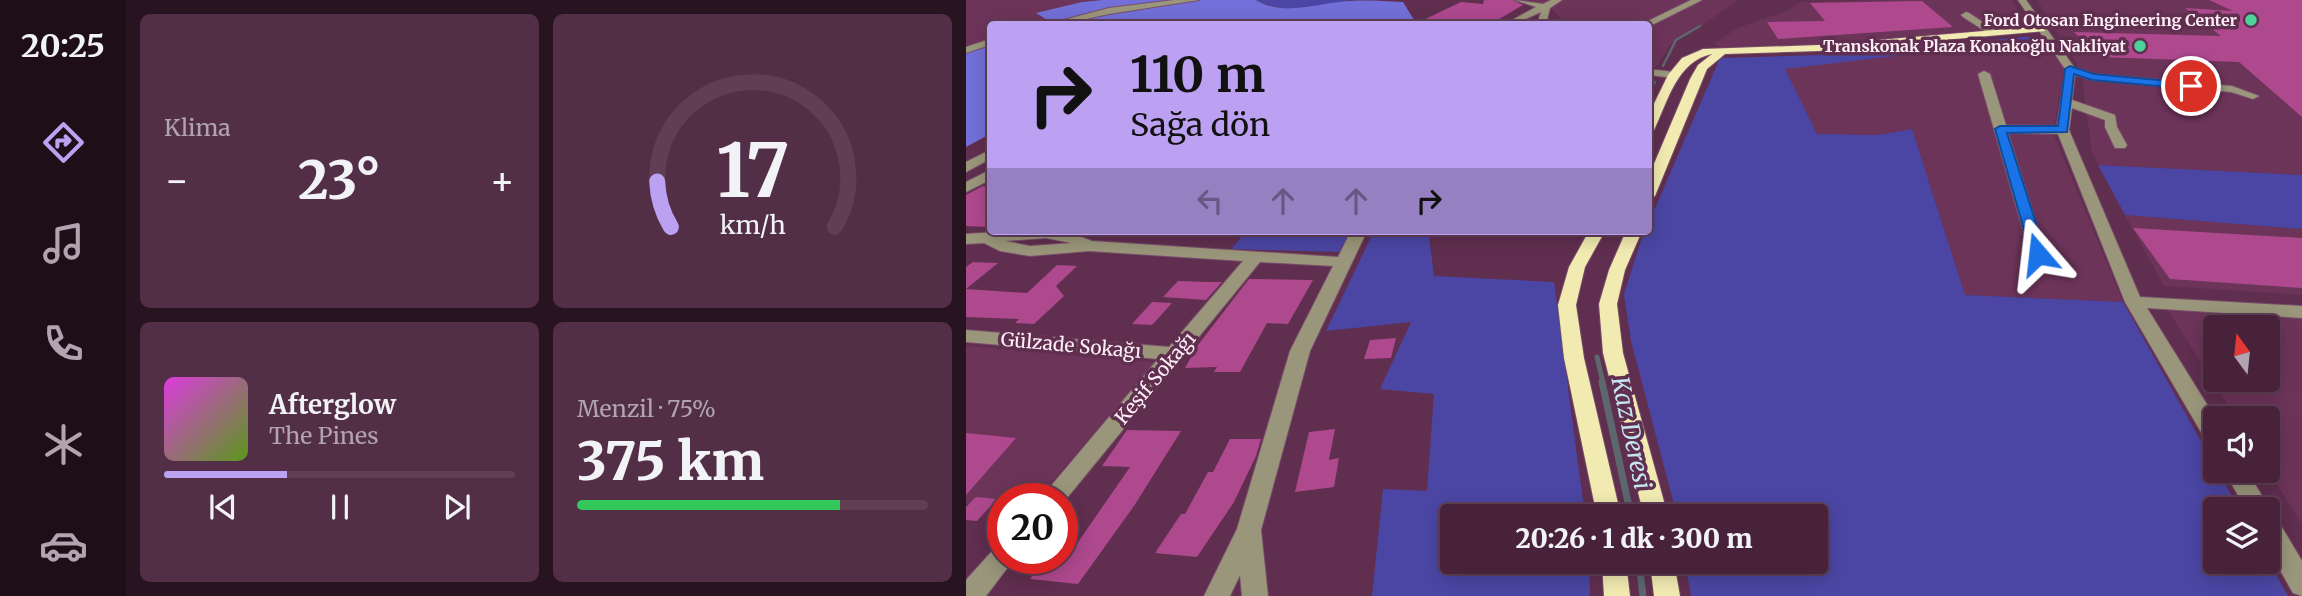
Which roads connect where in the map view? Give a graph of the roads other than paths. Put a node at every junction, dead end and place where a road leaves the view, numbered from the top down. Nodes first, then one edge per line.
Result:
1 (1195, 0) edge
2 (1519, 0) edge
3 (1558, 0) edge
4 (1698, 0) edge
5 (2022, 0) edge
6 (1546, 10) junction
7 (1966, 15) dead end
8 (1066, 21) edge
9 (1517, 21) edge
10 (1543, 21) edge
11 (1553, 21) edge
12 (1652, 22) edge
13 (2042, 29) junction
14 (1994, 33) junction
15 (987, 43) edge
16 (966, 50) edge
17 (1723, 50) junction
18 (2070, 69) junction
19 (1652, 72) edge
20 (1984, 74) dead end
21 (1675, 75) junction
22 (2253, 96) dead end
23 (2066, 102) junction
24 (1652, 122) edge
25 (2000, 129) junction
26 (2063, 130) junction
27 (2120, 145) dead end
28 (987, 156) edge
29 (966, 168) edge
30 (987, 176) edge
31 (1652, 186) edge
32 (966, 188) edge
33 (1357, 235) edge
34 (1595, 235) edge
35 (1631, 235) edge
36 (966, 239) edge
37 (2038, 254) dead end
38 (1256, 256) junction
39 (1343, 262) junction
40 (2134, 302) junction
41 (2302, 312) edge
42 (966, 336) edge
43 (1176, 355) junction
44 (2203, 416) edge
45 (1066, 483) edge
46 (1606, 504) edge
47 (1653, 504) edge
48 (1249, 530) junction
49 (2280, 547) edge
50 (988, 574) edge
51 (1615, 574) edge
52 (1664, 574) edge
53 (2302, 584) edge
54 (969, 596) edge
55 (1217, 596) edge
56 (1255, 596) edge
57 (1617, 596) edge
58 (1667, 596) edge

1 - 8 street
2 - 6 street
3 - 6 street
4 - 12 street
5 - 13 street
6 - 9 street
6 - 10 street
6 - 11 street
7 - 14 street
13 - 14 main road
13 - 18 street
14 - 17 main road
15 - 16 street
17 - 21 main road
17 - 31 main road
18 - 22 street
18 - 23 street
19 - 21 street
20 - 25 street
21 - 24 main road
23 - 26 street
23 - 27 street
25 - 26 street
25 - 37 street
26 - 40 street
28 - 29 street
30 - 32 street
33 - 39 street
34 - 46 main road
35 - 47 main road
36 - 38 street
38 - 39 street
38 - 43 street, Keşif Sokağı
39 - 48 street
40 - 41 street
40 - 44 street
42 - 43 street, Gülzade Sokağı
43 - 45 street, Keşif Sokağı
48 - 55 street
48 - 56 street
49 - 53 street
50 - 54 street
51 - 57 main road
52 - 58 main road

